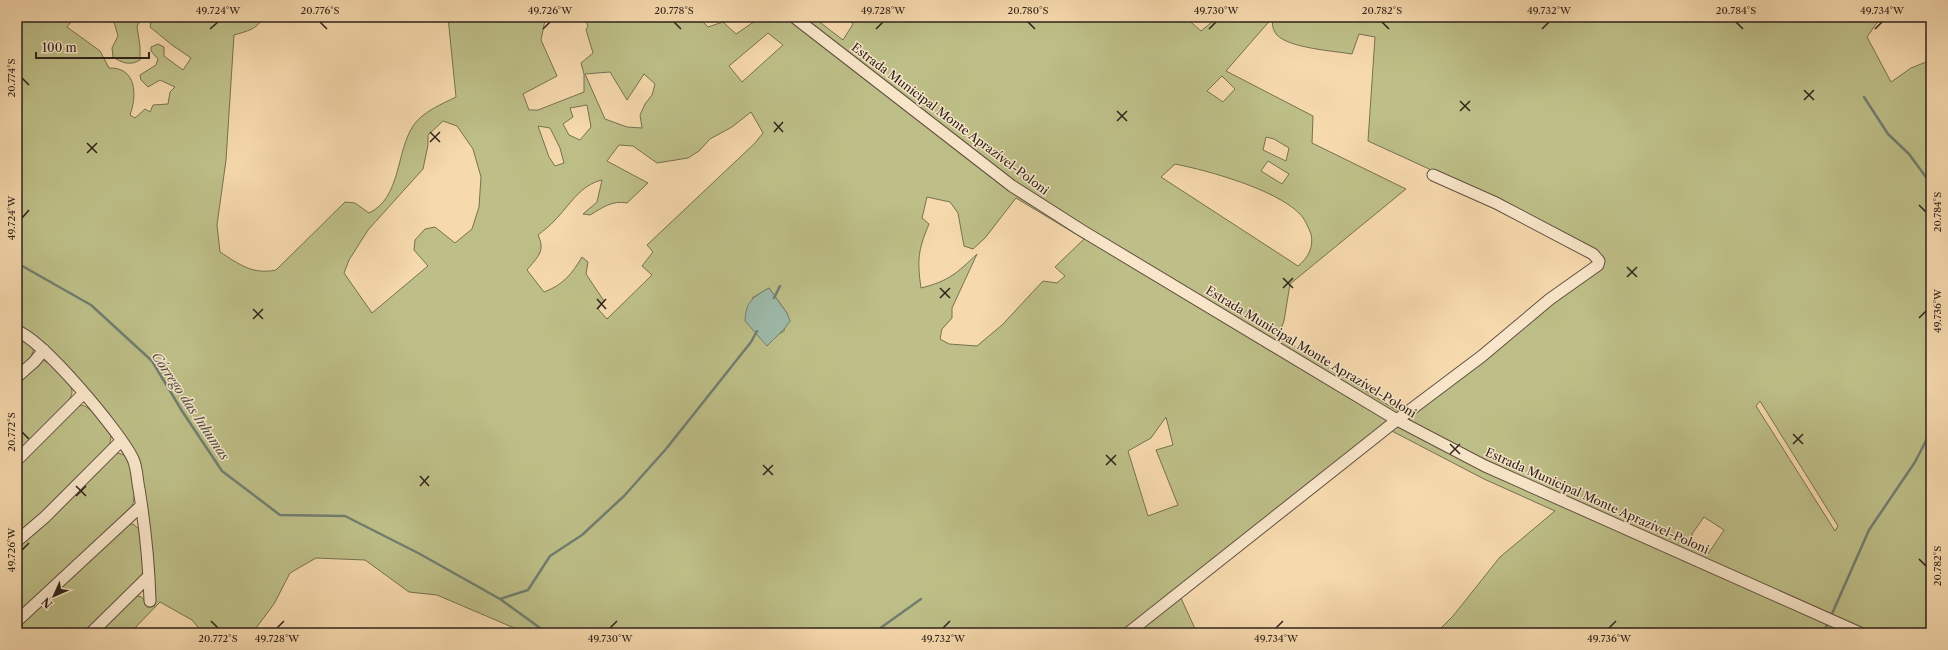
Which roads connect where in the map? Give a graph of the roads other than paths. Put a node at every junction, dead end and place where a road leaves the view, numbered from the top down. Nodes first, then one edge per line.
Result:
1 (794, 17) edge
2 (1433, 174) dead end
3 (17, 331) edge
4 (44, 350) junction
5 (17, 377) edge
6 (84, 393) junction
7 (1398, 420) junction
8 (122, 441) junction
9 (17, 460) edge
10 (141, 506) junction
11 (17, 541) edge
12 (149, 576) junction
13 (150, 601) dead end
14 (17, 621) edge
15 (91, 633) edge
16 (1128, 633) edge
17 (1860, 633) edge

1 - 7 street, Estrada Municipal Monte Aprazível-Poloni
2 - 7 street
3 - 4 street
4 - 5 street
4 - 6 street
6 - 8 street
6 - 9 street
7 - 16 street
7 - 17 street, Estrada Municipal Monte Aprazível-Poloni
8 - 10 street
8 - 11 street
10 - 12 street
10 - 14 street
12 - 13 street
12 - 15 street

